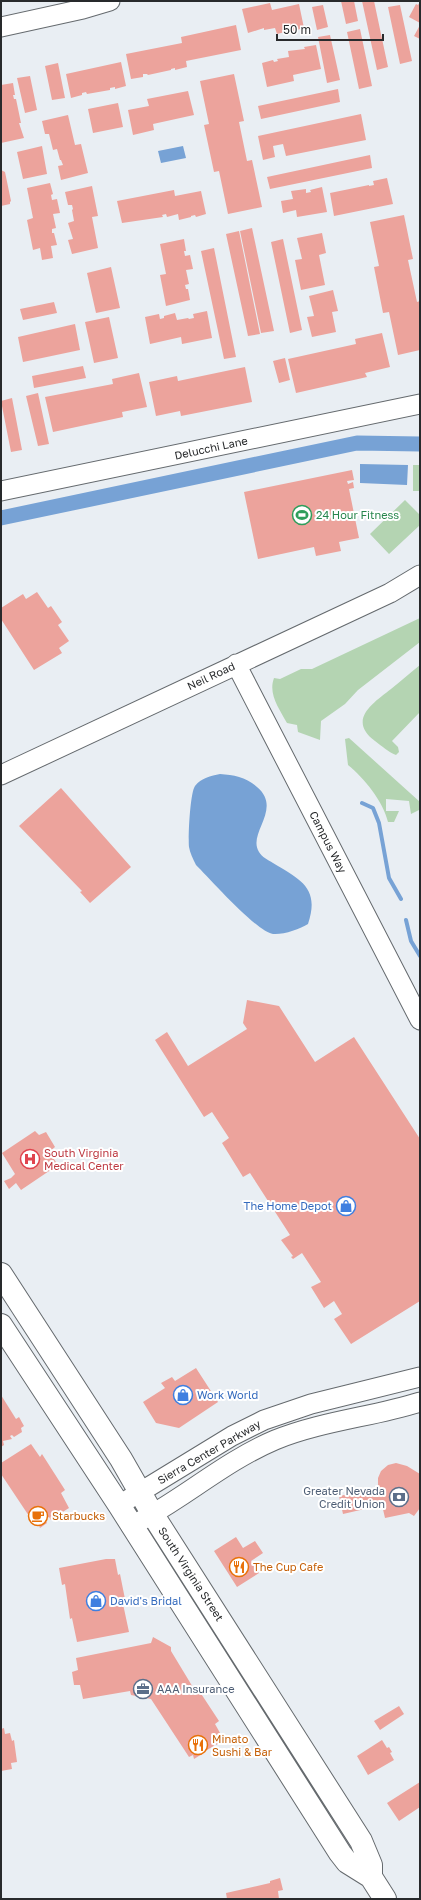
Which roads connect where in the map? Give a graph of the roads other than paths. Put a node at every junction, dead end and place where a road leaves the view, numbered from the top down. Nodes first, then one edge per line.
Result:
1 (110, 1) edge
2 (1, 27) edge
3 (420, 404) edge
4 (1, 491) edge
5 (420, 575) edge
6 (236, 664) junction
7 (1, 775) edge
8 (420, 1020) edge
9 (1, 1274) edge
10 (1, 1325) edge
11 (420, 1377) edge
12 (420, 1402) edge
13 (141, 1492) junction
14 (119, 1505) junction
15 (153, 1515) junction
16 (131, 1526) junction
17 (370, 1877) junction
18 (385, 1899) edge

1 - 2 street
3 - 4 street, Delucchi Lane
5 - 6 street, Neil Road
6 - 7 street, Neil Road
6 - 8 street, Campus Way
9 - 13 main road, South Virginia Street
10 - 14 main road, South Virginia Street
11 - 13 street, Sierra Center Parkway
12 - 15 street, Sierra Center Parkway
13 - 14 street, Sierra Center Parkway
13 - 15 main road, South Virginia Street
14 - 16 main road, South Virginia Street
15 - 16 street, Sierra Center Parkway
15 - 17 main road, South Virginia Street
16 - 17 main road, South Virginia Street
17 - 18 main road, South Virginia Street

